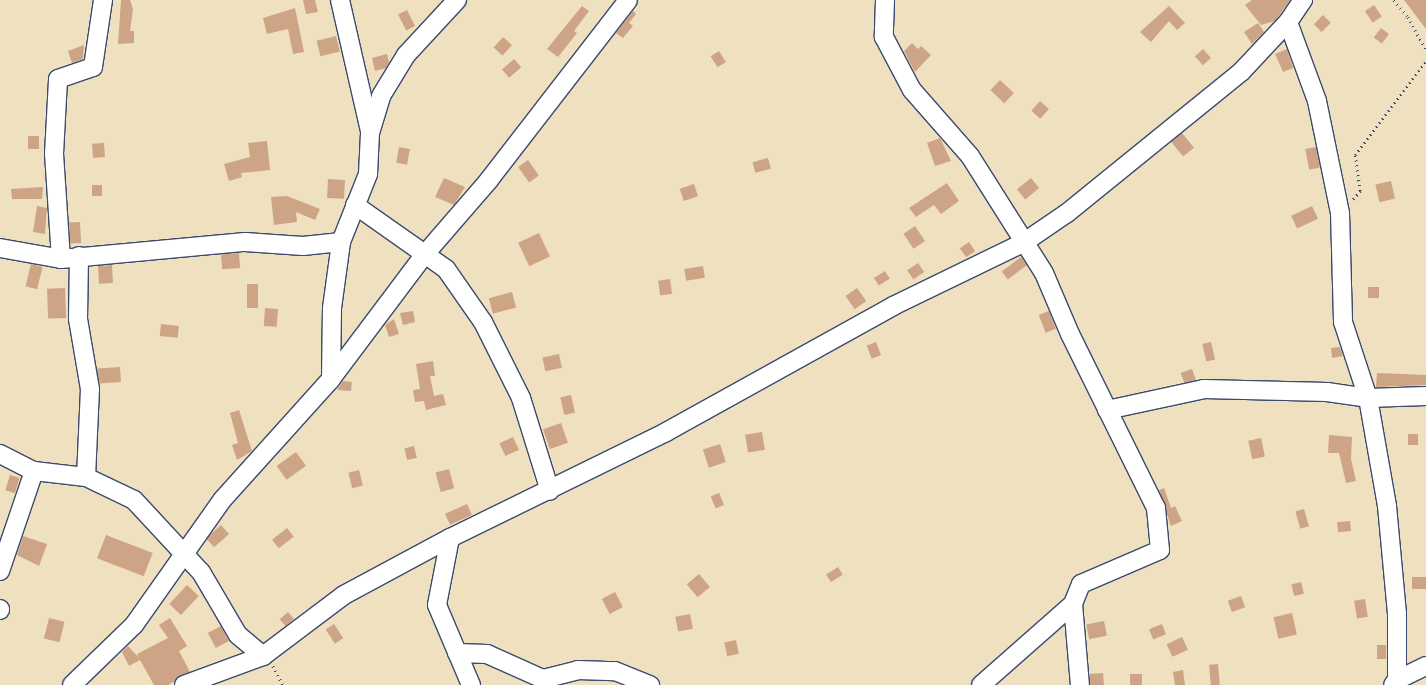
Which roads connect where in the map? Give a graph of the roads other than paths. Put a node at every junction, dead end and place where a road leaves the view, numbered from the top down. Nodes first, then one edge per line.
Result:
1 (103, 0) edge
2 (340, 0) edge
3 (457, 0) edge
4 (628, 0) edge
5 (885, 0) edge
6 (1303, 0) edge
7 (1288, 22) junction
8 (370, 133) junction
9 (355, 206) junction
10 (341, 242) junction
11 (1023, 243) junction
12 (0, 248) edge
13 (425, 254) junction
14 (79, 256) junction
15 (61, 259) junction
16 (332, 380) junction
17 (1426, 396) edge
18 (1368, 398) junction
19 (1107, 410) junction
20 (0, 454) edge
21 (34, 471) junction
22 (86, 477) junction
23 (550, 491) junction
24 (450, 538) junction
25 (186, 553) junction
26 (0, 571) edge
27 (1073, 604) junction
28 (457, 653) junction
29 (265, 655) junction
30 (1426, 666) edge
31 (1395, 682) edge
32 (72, 685) edge
33 (184, 685) edge
34 (471, 685) edge
35 (650, 685) edge
36 (981, 685) edge
37 (1080, 685) edge

1 - 15 street
2 - 8 street
3 - 8 street
4 - 13 street
5 - 11 street
6 - 7 street
7 - 11 street
7 - 18 street
8 - 9 street
9 - 10 street
9 - 13 street
10 - 14 street
10 - 16 street
11 - 19 street
11 - 23 street
12 - 15 street
13 - 16 street
13 - 23 street
14 - 15 street
14 - 22 street
16 - 25 street
17 - 18 street
18 - 19 street
18 - 31 street
19 - 27 street
20 - 21 street
21 - 22 street
21 - 26 street
22 - 25 street
23 - 24 street
24 - 28 street
24 - 29 street
25 - 29 street
25 - 32 street
27 - 36 street
27 - 37 street
28 - 34 street
28 - 35 street
29 - 33 street
30 - 31 street

